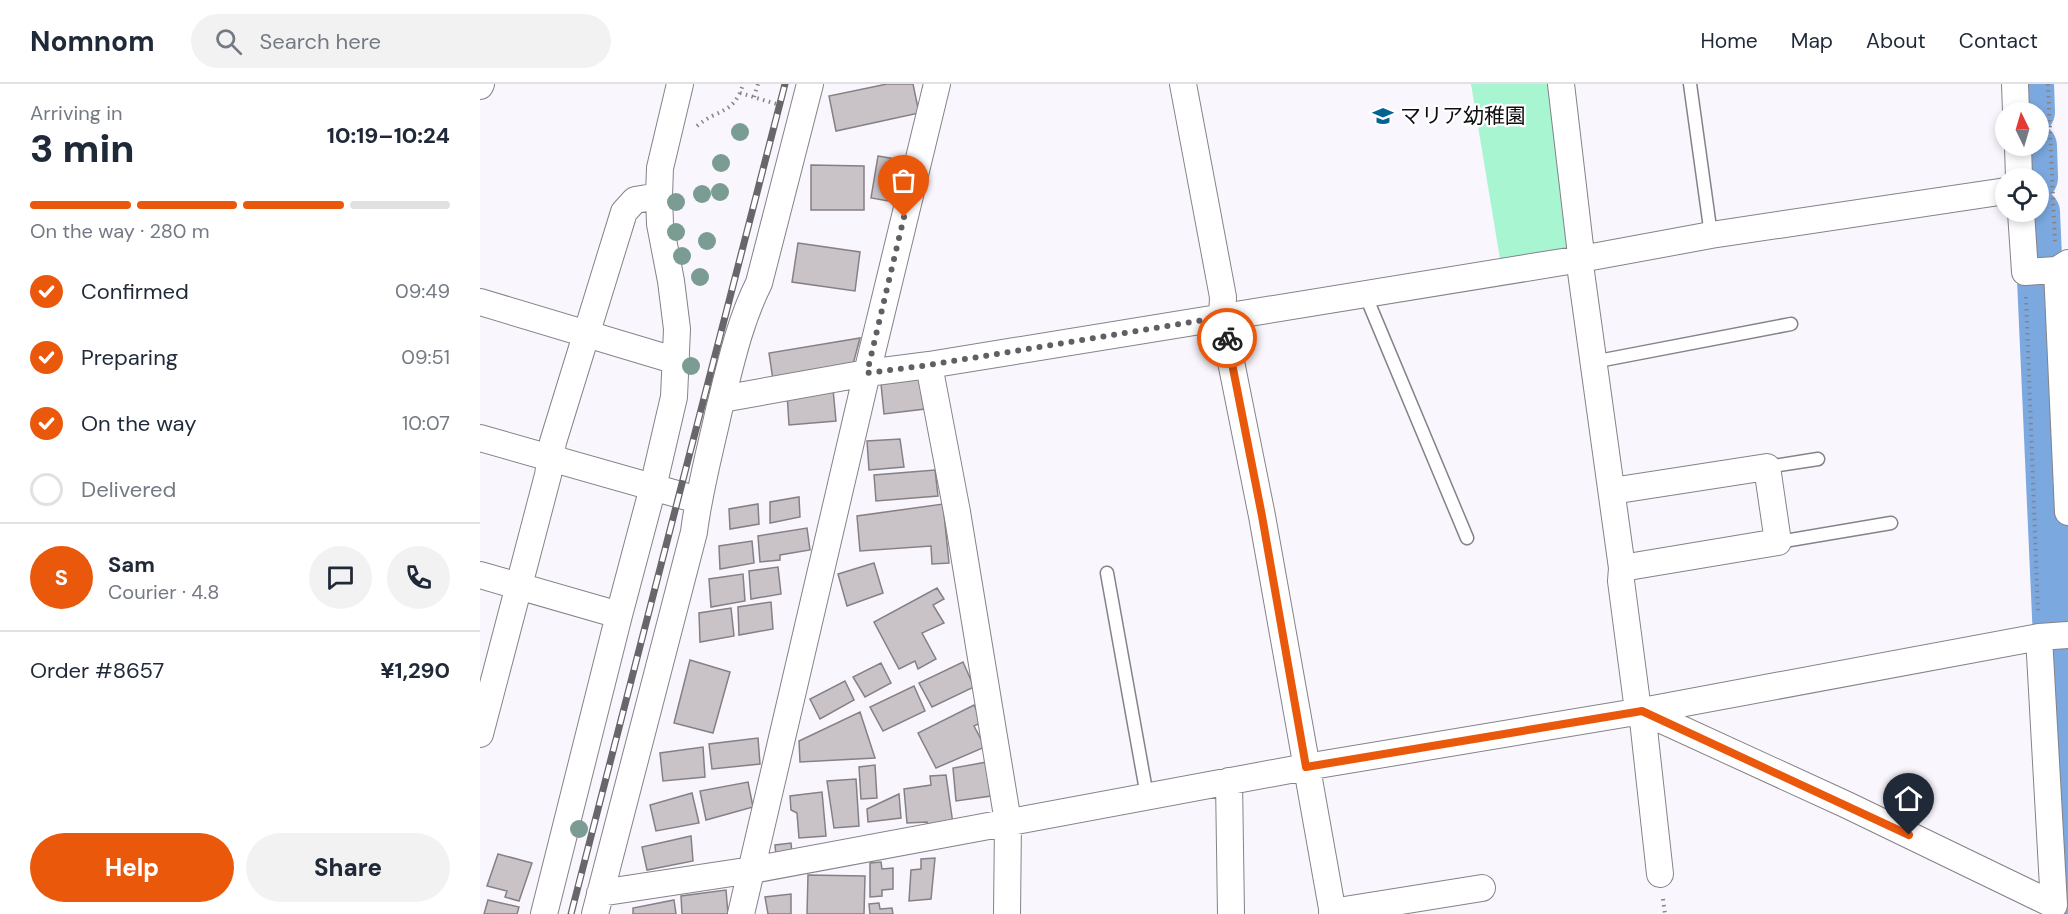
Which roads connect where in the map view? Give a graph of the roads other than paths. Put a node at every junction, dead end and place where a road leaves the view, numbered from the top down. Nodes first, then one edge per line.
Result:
1 (680, 84) edge
2 (810, 84) edge
3 (937, 84) edge
4 (1183, 84) edge
5 (1561, 84) edge
6 (1690, 84) edge
7 (2015, 84) edge
8 (2016, 102) edge
9 (1995, 193) edge
10 (658, 196) junction
11 (2025, 222) edge
12 (1711, 235) junction
13 (1581, 259) junction
14 (2046, 269) edge
15 (1365, 294) junction
16 (480, 302) edge
17 (1222, 317) junction
18 (1791, 324) dead end
19 (587, 335) junction
20 (677, 361) junction
21 (1593, 362) junction
22 (929, 365) junction
23 (867, 373) junction
24 (722, 399) junction
25 (2066, 406) edge
26 (480, 438) edge
27 (551, 458) junction
28 (1818, 459) dead end
29 (1767, 467) junction
30 (653, 487) junction
31 (1612, 491) junction
32 (698, 500) junction
33 (2068, 512) edge
34 (1891, 523) dead end
35 (1467, 538) dead end
36 (1778, 542) junction
37 (1622, 568) junction
38 (1107, 573) dead end
39 (480, 575) edge
40 (518, 586) junction
41 (619, 615) junction
42 (2055, 635) edge
43 (1642, 711) junction
44 (480, 734) edge
45 (1306, 767) junction
46 (1229, 781) junction
47 (1148, 796) junction
48 (1008, 822) junction
49 (2058, 846) edge
50 (752, 870) junction
51 (1660, 874) dead end
52 (1482, 888) dead end
53 (598, 904) edge
54 (1332, 913) edge
55 (544, 914) edge
56 (741, 914) edge
57 (1007, 914) edge
58 (1231, 914) edge

1 - 10 street
2 - 24 street
3 - 23 street
4 - 17 street
5 - 13 street
6 - 12 lane
7 - 8 street
9 - 12 street
10 - 19 street
10 - 20 street
11 - 14 street
12 - 13 street
13 - 15 street
13 - 21 street
14 - 25 street
15 - 17 street
15 - 35 lane
16 - 19 street
17 - 22 street
17 - 45 street
18 - 21 lane
19 - 20 street
19 - 27 street
20 - 30 street
21 - 31 street
22 - 23 street
22 - 48 street
23 - 24 street
23 - 50 street
24 - 32 street
25 - 33 street
26 - 27 street
27 - 30 street
27 - 40 street
28 - 29 lane
29 - 31 street
29 - 36 street
30 - 32 street
30 - 41 street
31 - 37 street
32 - 53 street
34 - 36 lane
36 - 37 street
37 - 43 street
38 - 47 lane
39 - 40 street
40 - 41 street
40 - 44 street
41 - 55 street
42 - 43 street
42 - 49 street
43 - 45 street
43 - 49 street
43 - 51 street
45 - 46 street
45 - 54 street
46 - 47 street
46 - 58 street
47 - 48 street
48 - 50 street
48 - 57 street
50 - 53 street
50 - 56 street
52 - 54 street

